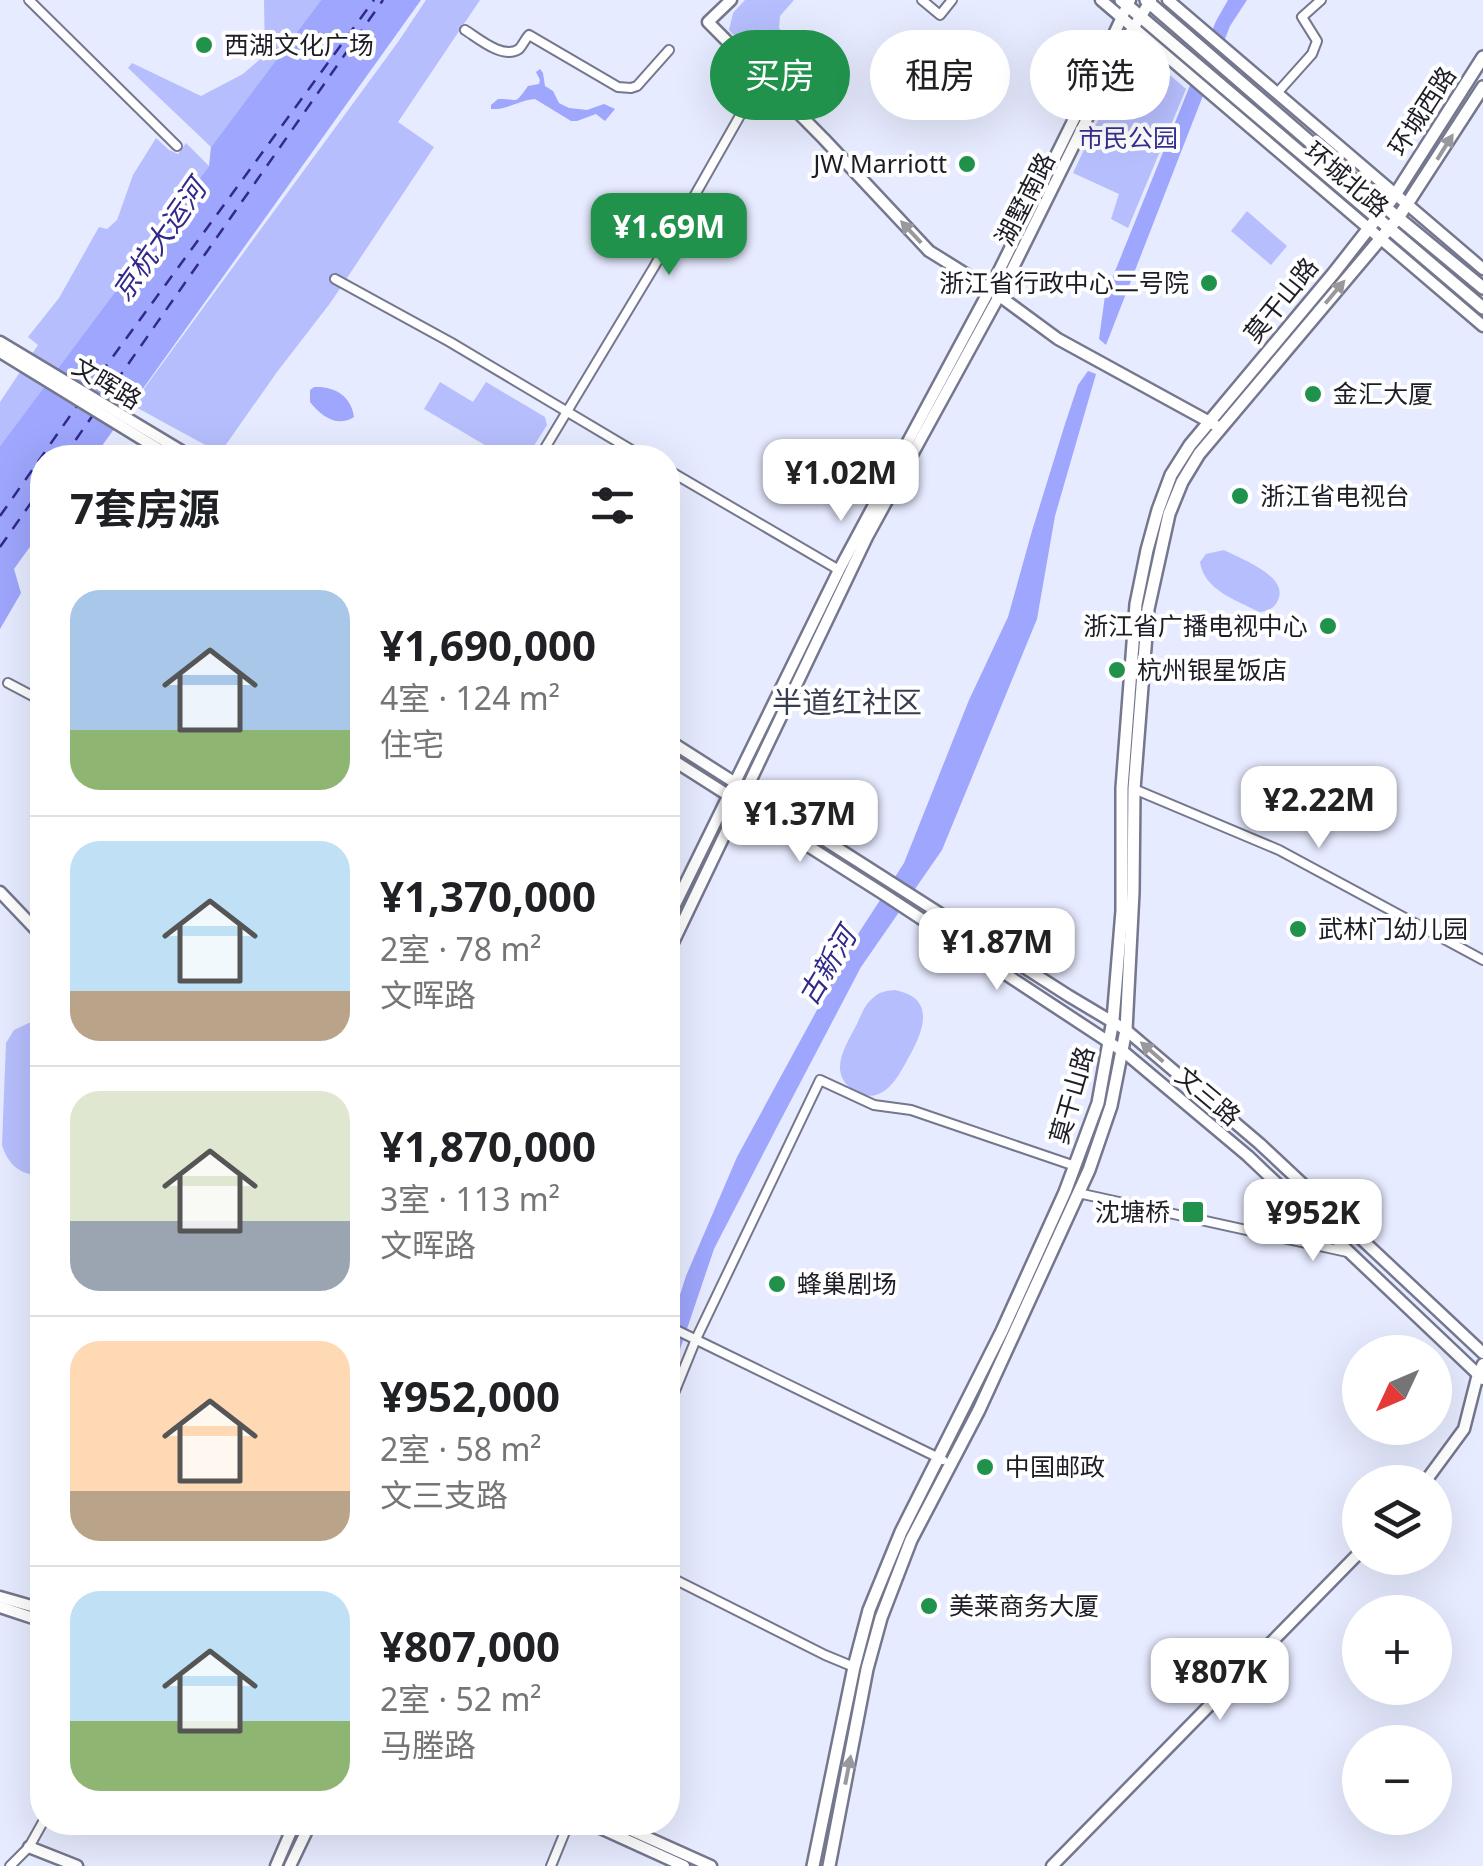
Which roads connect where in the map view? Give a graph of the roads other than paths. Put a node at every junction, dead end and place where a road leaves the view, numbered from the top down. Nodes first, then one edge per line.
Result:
1 (29, 0) edge
2 (732, 0) edge
3 (922, 0) edge
4 (952, 0) edge
5 (1101, 0) edge
6 (1168, 0) edge
7 (1321, 0) edge
8 (1149, 1) edge
9 (1124, 6) edge
10 (1136, 22) junction
11 (465, 30) dead end
12 (716, 30) edge
13 (669, 50) dead end
14 (1483, 57) edge
15 (1483, 87) edge
16 (1278, 92) junction
17 (738, 120) edge
18 (803, 120) edge
19 (177, 146) dead end
20 (1395, 195) junction
21 (1407, 206) junction
22 (1372, 222) junction
23 (1385, 232) junction
24 (1483, 269) edge
25 (335, 279) dead end
26 (1483, 288) edge
27 (994, 292) junction
28 (1483, 308) edge
29 (1483, 326) edge
30 (0, 342) edge
31 (0, 352) edge
32 (566, 412) junction
33 (1214, 425) junction
34 (152, 445) edge
35 (171, 445) edge
36 (547, 445) edge
37 (623, 445) edge
38 (680, 477) edge
39 (839, 570) junction
40 (8, 683) dead end
41 (30, 695) edge
42 (680, 747) edge
43 (680, 765) edge
44 (735, 781) junction
45 (1134, 788) junction
46 (747, 789) junction
47 (728, 795) junction
48 (741, 802) junction
49 (0, 892) edge
50 (680, 894) edge
51 (30, 923) edge
52 (680, 928) edge
53 (1483, 960) edge
54 (1113, 1020) junction
55 (1126, 1030) junction
56 (1110, 1044) junction
57 (1124, 1052) junction
58 (1075, 1166) junction
59 (1078, 1193) junction
60 (1352, 1254) junction
61 (680, 1332) edge
62 (694, 1338) junction
63 (1483, 1353) edge
64 (1481, 1372) edge
65 (680, 1376) edge
66 (946, 1461) junction
67 (1438, 1465) edge
68 (1342, 1570) edge
69 (680, 1582) edge
70 (1, 1598) edge
71 (30, 1606) edge
72 (0, 1607) edge
73 (30, 1617) edge
74 (854, 1667) junction
75 (36, 1835) edge
76 (289, 1835) edge
77 (304, 1835) edge
78 (564, 1835) edge
79 (616, 1835) edge
80 (642, 1835) edge
81 (29, 1847) junction
82 (10, 1866) edge
83 (77, 1866) edge
84 (276, 1866) edge
85 (290, 1866) edge
86 (551, 1866) edge
87 (684, 1866) edge
88 (711, 1866) edge
89 (813, 1866) edge
90 (830, 1866) edge
91 (1052, 1866) edge

1 - 19 street
2 - 12 main road
3 - 4 street
5 - 9 main road, 环城北路
6 - 16 main road, 环城北路
7 - 16 street
8 - 10 main road, 湖墅南路
8 - 22 main road, 环城北路
9 - 10 main road, 环城北路
9 - 27 main road, 湖墅南路
10 - 22 main road, 环城北路
10 - 27 main road, 湖墅南路
11 - 13 street
14 - 20 main road, 环城西路
21 -> 15 main road, 环城西路
16 - 20 main road, 环城北路
17 - 32 street
27 -> 18 main road
20 - 21 main road, 环城北路
20 - 22 main road, 环城西路
21 - 23 main road, 环城西路
21 - 24 main road, 环城北路
22 - 23 main road, 环城北路
22 - 33 main road, 莫干山路
23 - 26 main road
23 - 28 main road
23 - 29 main road
33 -> 23 main road, 莫干山路
25 - 32 street
27 - 33 main road
27 - 39 main road, 湖墅南路
27 - 46 main road, 湖墅南路
30 - 35 main road, 文晖路
31 - 34 main road, 文晖路
32 - 36 street
32 - 37 street
33 - 45 main road, 莫干山路
33 - 54 main road, 莫干山路
38 - 39 street
39 - 44 main road, 湖墅南路
40 - 41 street
42 - 44 main road
43 - 47 main road
44 - 46 main road
44 - 47 main road, 湖墅南路
45 - 53 street
45 - 55 main road, 莫干山路
46 - 48 main road, 湖墅南路
46 - 54 main road
47 - 48 main road
47 - 50 main road, 湖墅南路
48 - 52 main road, 湖墅南路
48 - 56 main road
49 - 51 main road
54 - 55 main road
54 - 56 main road, 莫干山路
55 - 57 main road, 莫干山路
63 -> 55 main road, 文三路
56 - 57 main road
56 - 58 main road, 莫干山路
57 - 59 main road, 莫干山路
57 - 60 main road, 文三路
58 - 62 street
58 - 66 main road, 莫干山路
59 - 60 street
59 - 66 main road, 莫干山路
60 - 64 main road, 文三路
61 - 62 street
62 - 65 street
62 - 66 street
64 - 67 main road
66 - 74 main road, 莫干山路
90 -> 66 main road, 莫干山路
68 - 91 main road
69 - 74 street
70 - 71 main road
72 - 73 main road
74 - 89 main road, 莫干山路
75 - 81 street
76 - 84 main road
77 - 85 main road
78 - 86 street
79 - 87 main road
80 - 88 main road
81 - 82 street
81 - 83 main road

